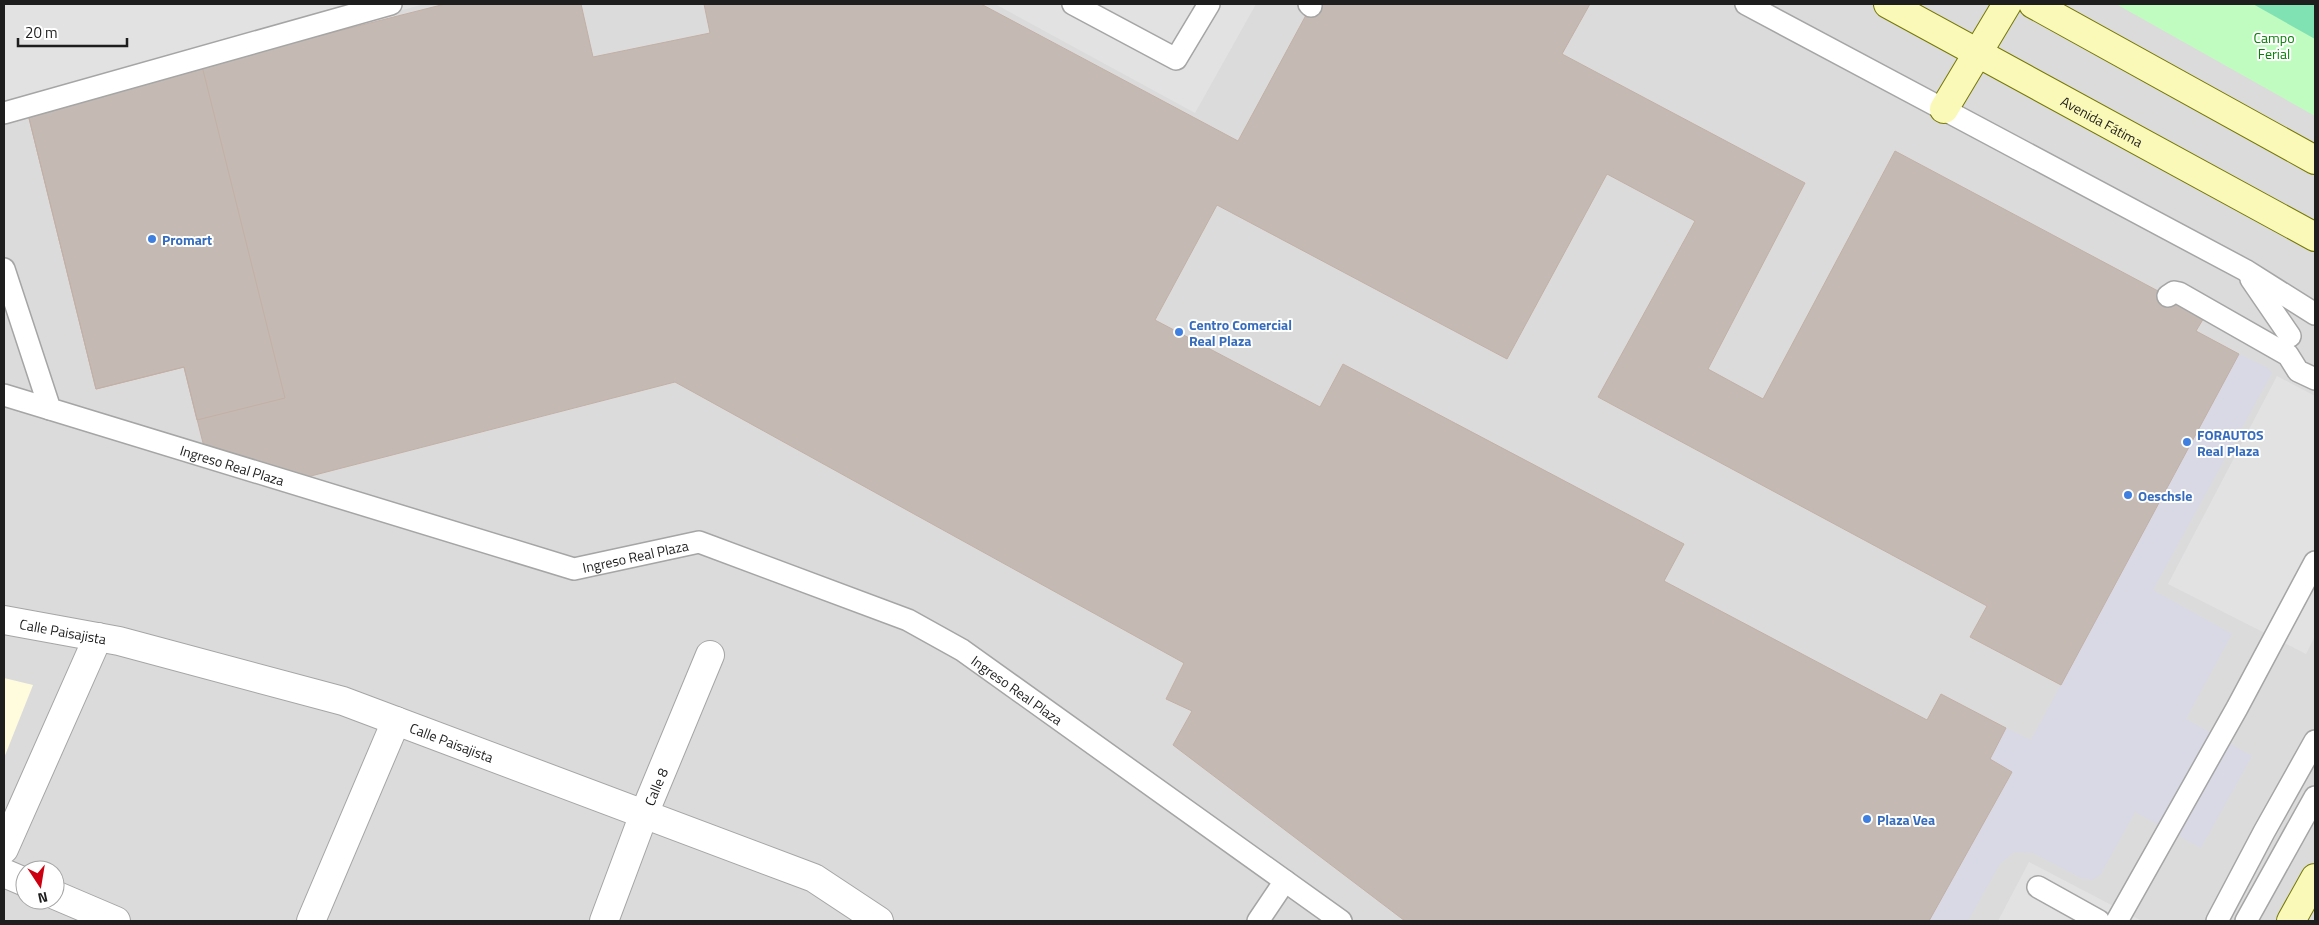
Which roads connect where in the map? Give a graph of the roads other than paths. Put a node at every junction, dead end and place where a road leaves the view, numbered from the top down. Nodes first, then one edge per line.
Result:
1 (391, 4) edge
2 (1073, 4) edge
3 (1209, 4) edge
4 (1746, 4) edge
5 (1888, 4) edge
6 (2007, 4) edge
7 (2033, 4) edge
8 (1978, 52) junction
9 (1944, 109) junction
10 (8, 112) edge
11 (2315, 160) edge
12 (2315, 236) edge
13 (4, 269) edge
14 (2245, 270) junction
15 (2168, 296) dead end
16 (2269, 305) junction
17 (2315, 314) edge
18 (2315, 320) edge
19 (2243, 329) junction
20 (2289, 346) junction
21 (2315, 379) edge
22 (4, 395) edge
23 (50, 409) junction
24 (2315, 562) edge
25 (4, 620) edge
26 (98, 637) junction
27 (710, 655) dead end
28 (396, 721) junction
29 (2315, 741) edge
30 (2315, 797) edge
31 (644, 814) junction
32 (4, 849) edge
33 (2315, 878) edge
34 (1285, 881) junction
35 (2038, 887) dead end
36 (65, 899) edge
37 (116, 921) edge
38 (311, 921) edge
39 (604, 921) edge
40 (879, 921) edge
41 (1258, 921) edge
42 (1341, 921) edge
43 (2099, 921) edge
44 (2116, 921) edge
45 (2216, 921) edge
46 (2246, 921) edge
47 (2291, 921) edge

1 - 10 lane
2 - 3 lane
4 - 9 lane
5 - 8 main road, Avenida Fátima
6 - 8 main road
7 - 11 main road
8 - 9 main road
8 - 12 main road, Avenida Fátima
9 - 14 lane
13 - 23 lane
14 - 16 lane
14 - 17 lane
15 - 19 lane
16 - 19 lane
16 - 20 lane
18 - 20 lane
19 - 20 lane
20 - 21 lane
22 - 23 lane, Ingreso Real Plaza
23 - 34 lane, Ingreso Real Plaza
24 - 44 lane
25 - 26 street, Calle Paisajista
26 - 28 street, Calle Paisajista
26 - 32 street
27 - 31 street, Calle 8
28 - 31 street, Calle Paisajista
28 - 38 street
29 - 45 lane
30 - 46 lane
31 - 39 street, Calle 8
31 - 40 street, Calle Paisajista
33 - 47 main road
34 - 41 lane
34 - 42 lane, Ingreso Real Plaza
35 - 43 lane
36 - 37 street

